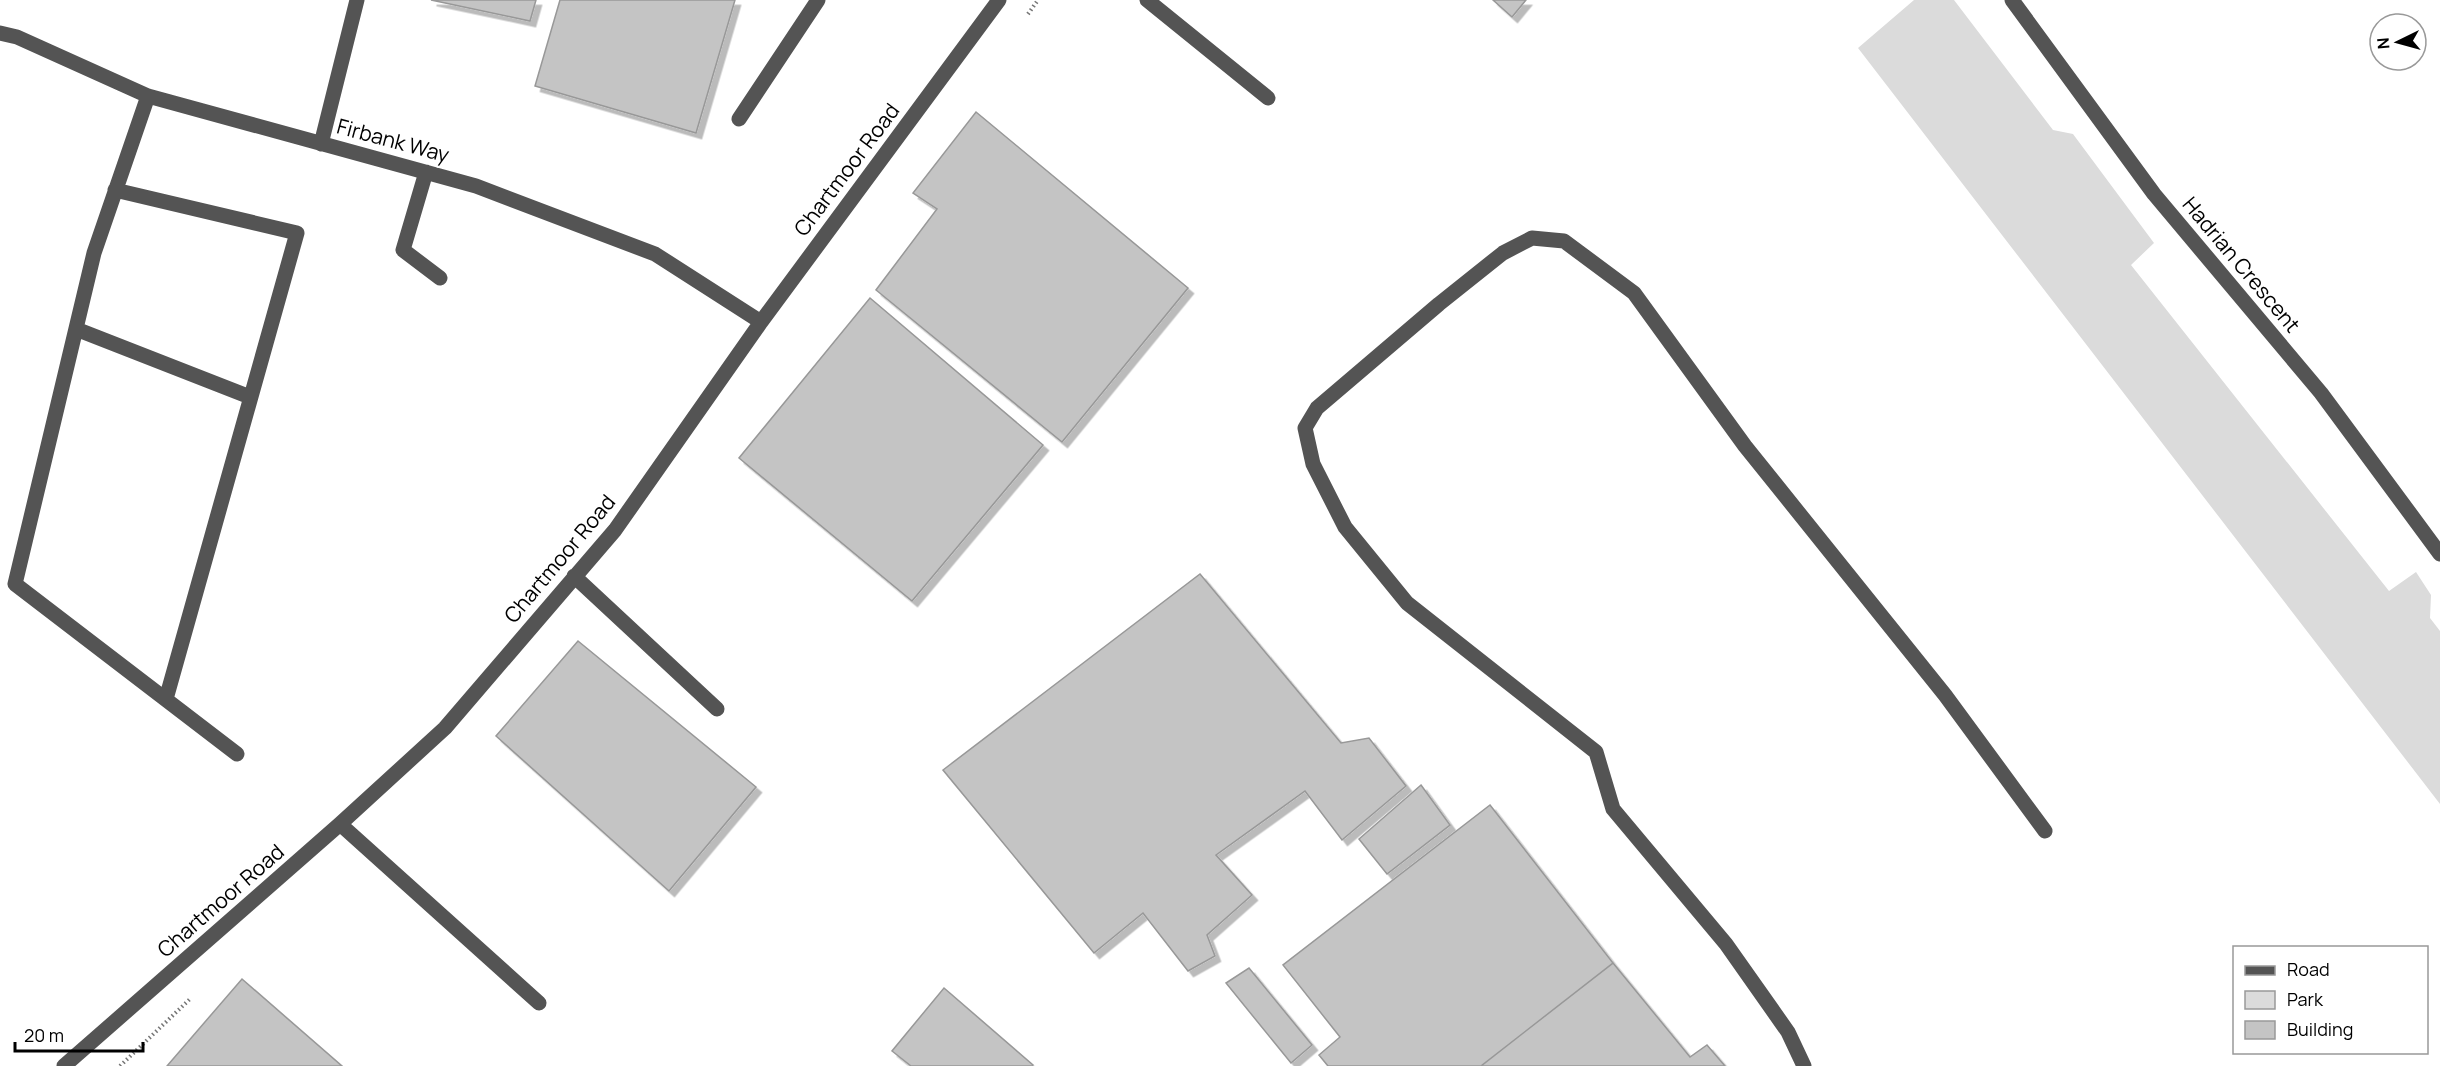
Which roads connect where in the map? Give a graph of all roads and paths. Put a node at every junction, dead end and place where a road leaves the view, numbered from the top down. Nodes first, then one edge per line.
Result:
1 (357, 0) edge
2 (818, 0) edge
3 (999, 0) edge
4 (1147, 0) edge
5 (2013, 0) edge
6 (0, 33) edge
7 (148, 96) junction
8 (1268, 98) dead end
9 (739, 119) dead end
10 (321, 144) junction
11 (426, 172) junction
12 (116, 190) junction
13 (440, 278) dead end
14 (761, 322) junction
15 (76, 329) junction
16 (250, 397) junction
17 (2440, 554) edge
18 (574, 576) junction
19 (166, 699) junction
20 (717, 709) dead end
21 (237, 754) dead end
22 (340, 824) junction
23 (2045, 831) dead end
24 (539, 1003) dead end
25 (64, 1066) edge
26 (1804, 1066) edge

1 - 10 street
2 - 9 street
3 - 14 street, Chartmoor Road
4 - 8 street
5 - 17 street, Hadrian Crescent
6 - 7 street, Firbank Way
7 - 10 street, Firbank Way
7 - 12 street
10 - 11 street, Firbank Way
11 - 13 street
11 - 14 street, Firbank Way
12 - 15 street
12 - 16 street
14 - 18 street, Chartmoor Road
15 - 16 street
15 - 19 street
16 - 19 street
18 - 20 street
18 - 22 street, Chartmoor Road
19 - 21 street
22 - 24 street
22 - 25 street, Chartmoor Road
23 - 26 street

